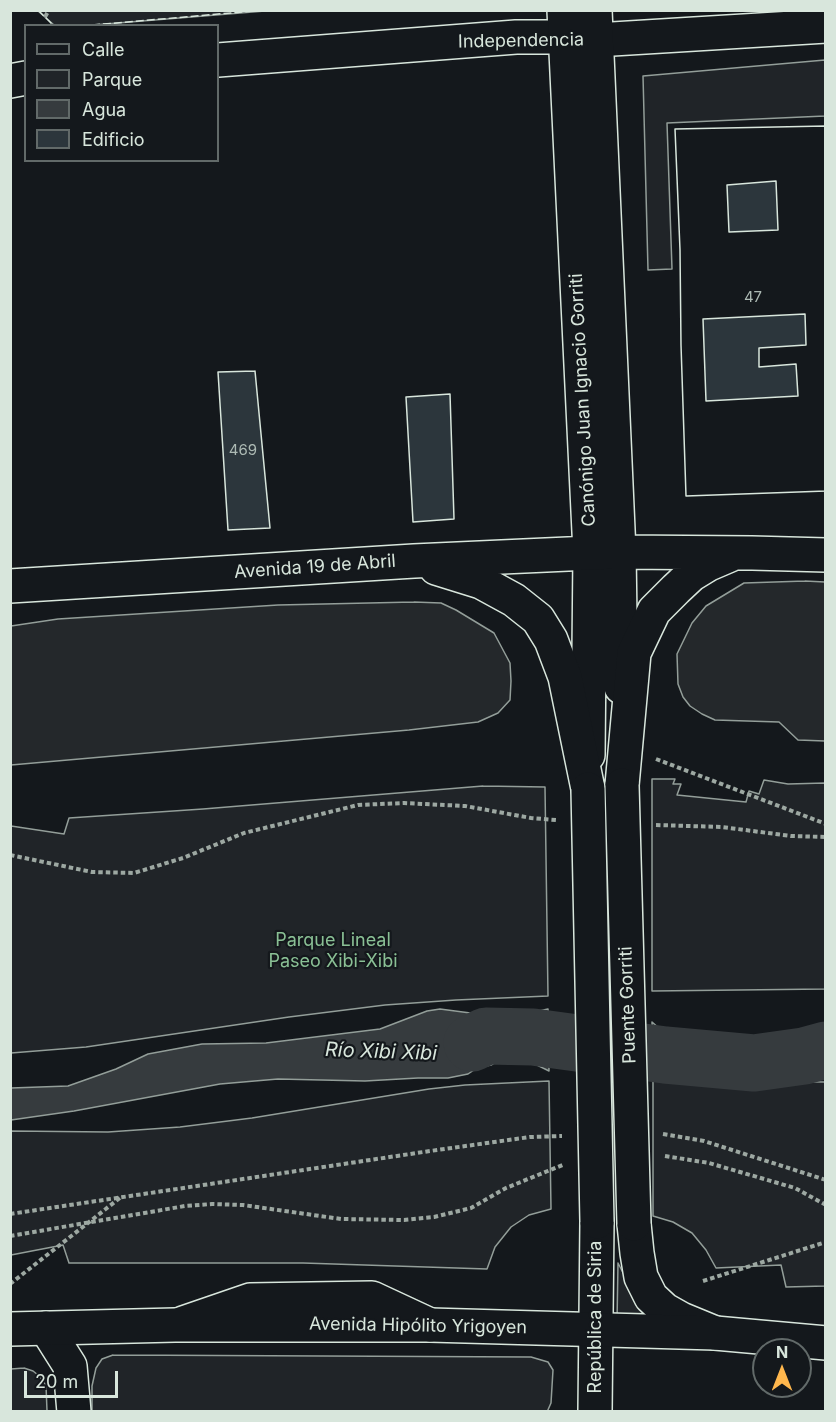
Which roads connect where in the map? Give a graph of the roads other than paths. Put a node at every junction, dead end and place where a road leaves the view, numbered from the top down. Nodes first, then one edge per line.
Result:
1 (580, 24) edge
2 (825, 26) edge
3 (219, 60) edge
4 (605, 552) junction
5 (735, 553) junction
6 (825, 555) edge
7 (414, 561) junction
8 (10, 586) edge
9 (622, 785) junction
10 (588, 789) junction
11 (597, 1222) joint
12 (46, 1328) junction
13 (10, 1329) edge
14 (596, 1329) junction
15 (715, 1333) junction
16 (825, 1343) edge
17 (74, 1412) edge
18 (595, 1412) edge

1 - 2 main road, Independencia
1 - 3 main road, Independencia
1 - 4 main road, Canónigo Juan Ignacio Gorriti
4 - 5 main road, Avenida 19 de Abril
4 - 7 main road, Avenida 19 de Abril
4 - 9 main road, Canónigo Juan Ignacio Gorriti
4 - 10 main road, Canónigo Juan Ignacio Gorriti
5 - 6 main road, Avenida 19 de Abril
5 - 9 main road
7 - 8 main road, Avenida 19 de Abril
7 - 10 main road
9 - 15 main road, Puente Gorriti, bridge
10 - 11 main road, Puente Gorriti, bridge
11 - 14 main road, República de Siria
12 - 13 main road, Avenida Hipólito Yrigoyen
12 - 14 main road, Avenida Hipólito Yrigoyen
12 - 17 main road
14 - 15 main road, Avenida Hipólito Yrigoyen
14 - 18 main road, República de Siria
15 - 16 main road, Avenida Hipólito Yrigoyen

